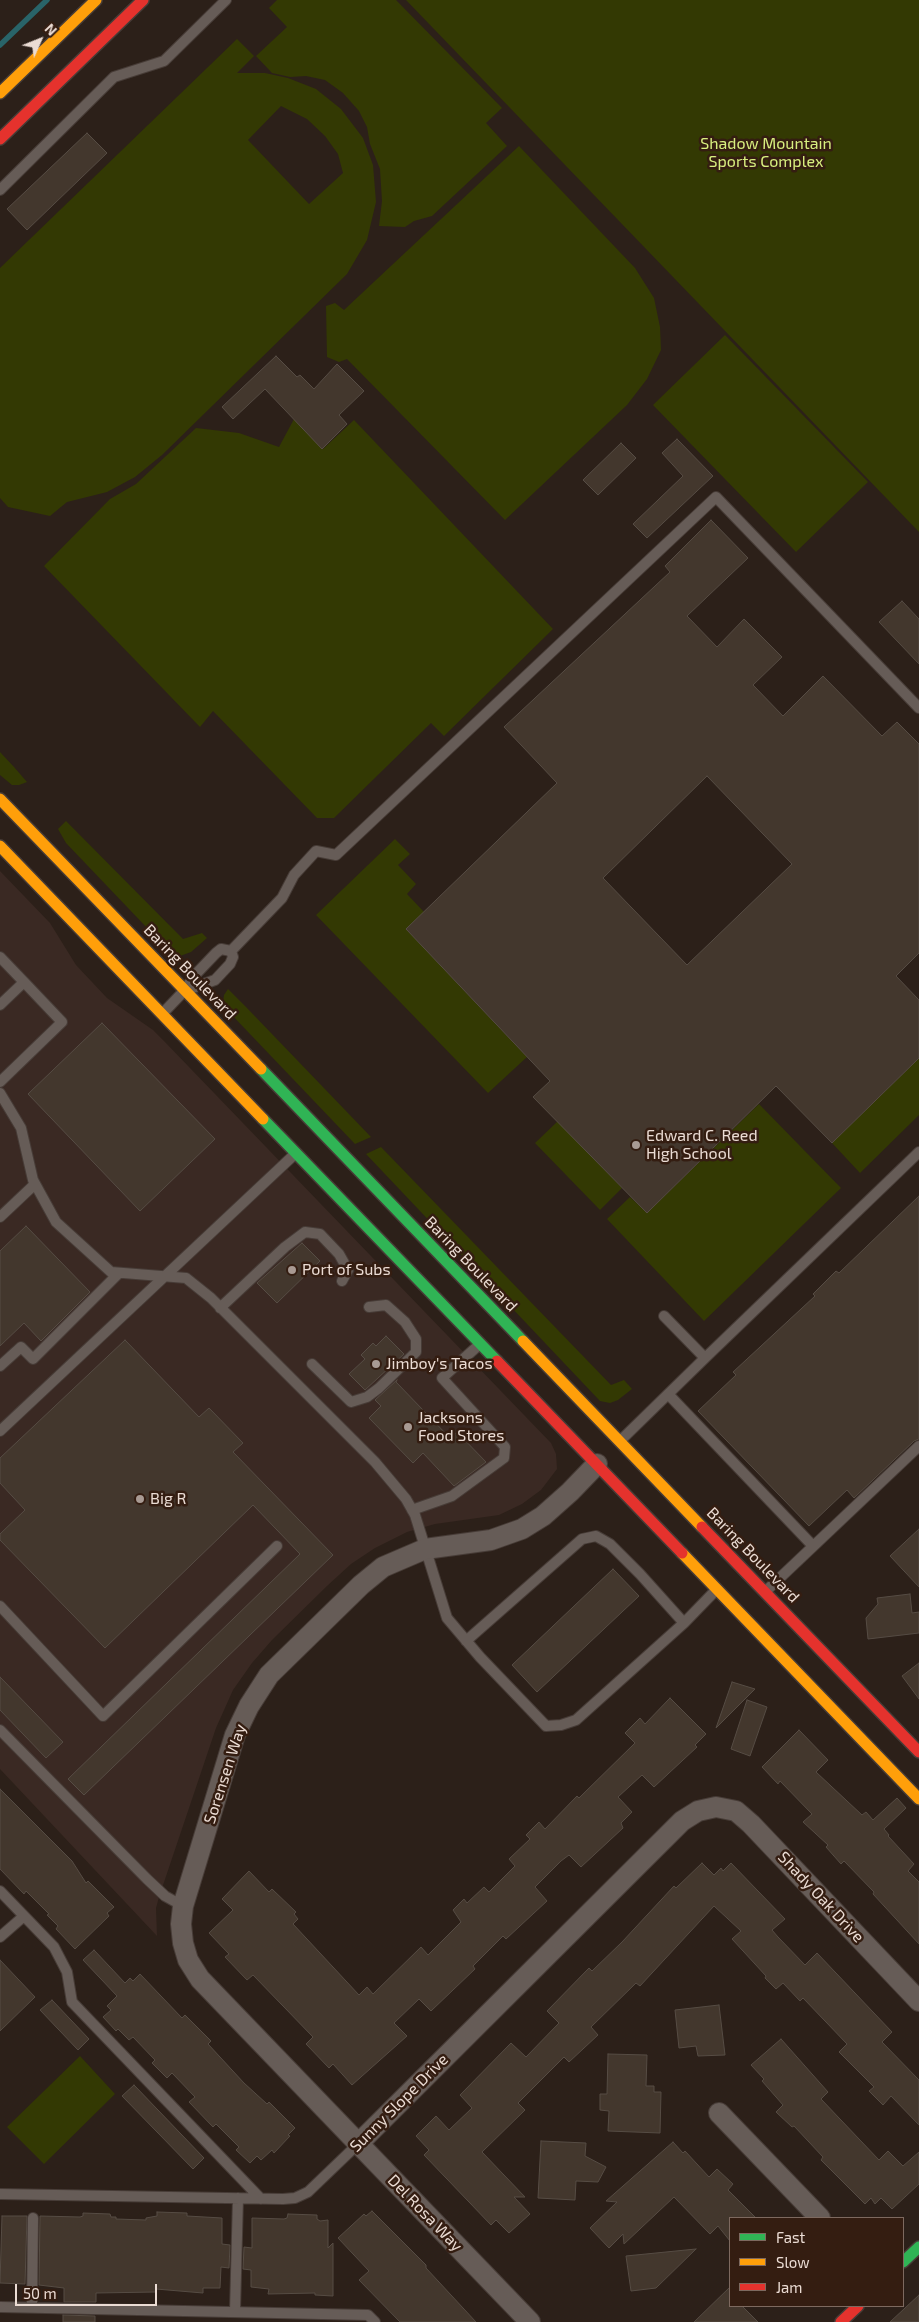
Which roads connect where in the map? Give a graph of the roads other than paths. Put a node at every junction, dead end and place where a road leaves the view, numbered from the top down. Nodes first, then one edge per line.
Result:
1 (96, 0) edge
2 (143, 0) edge
3 (226, 0) edge
4 (0, 93) edge
5 (0, 139) edge
6 (0, 190) edge
7 (919, 708) edge
8 (0, 798) edge
9 (3, 847) edge
10 (231, 951) junction
11 (0, 957) edge
12 (24, 982) junction
13 (185, 990) junction
14 (0, 1005) edge
15 (163, 1013) junction
16 (0, 1082) edge
17 (0, 1093) edge
18 (297, 1152) junction
19 (919, 1152) edge
20 (35, 1184) junction
21 (0, 1217) edge
22 (119, 1273) junction
23 (164, 1277) junction
24 (342, 1281) dead end
25 (369, 1307) dead end
26 (220, 1308) junction
27 (664, 1316) dead end
28 (481, 1344) junction
29 (705, 1358) junction
30 (312, 1364) dead end
31 (0, 1366) edge
32 (668, 1394) junction
33 (0, 1431) edge
34 (620, 1441) junction
35 (919, 1446) edge
36 (602, 1458) junction
37 (412, 1510) junction
38 (277, 1546) dead end
39 (813, 1546) junction
40 (425, 1549) junction
41 (717, 1589) junction
42 (765, 1592) junction
43 (0, 1606) edge
44 (684, 1623) junction
45 (466, 1641) junction
46 (0, 1730) edge
47 (919, 1752) edge
48 (919, 1799) edge
49 (716, 1807) joint
50 (0, 1891) edge
51 (183, 1906) junction
52 (24, 1916) junction
53 (0, 1938) edge
54 (919, 2000) edge
55 (320, 2105) joint
56 (719, 2113) dead end
57 (358, 2144) junction
58 (0, 2194) edge
59 (238, 2198) junction
60 (261, 2199) junction
61 (819, 2217) edge
62 (33, 2218) dead end
63 (919, 2247) edge
64 (904, 2261) edge
65 (0, 2307) edge
66 (32, 2307) junction
67 (857, 2307) edge
68 (236, 2311) junction
69 (269, 2317) edge
70 (375, 2322) edge
71 (530, 2322) edge
72 (841, 2322) edge

1 - 4 main road
2 - 5 main road
3 - 6 lane
7 - 10 lane
8 - 13 main road, Baring Boulevard
9 - 15 main road
10 - 13 lane
10 - 13 lane
11 - 12 lane
12 - 14 lane
12 - 16 lane
13 - 15 lane
13 - 34 main road, Baring Boulevard
15 - 18 main road
17 - 20 lane
18 - 23 lane
18 - 28 main road
19 - 29 lane
20 - 21 lane
20 - 22 lane
22 - 23 lane
22 - 31 lane
23 - 26 lane
23 - 33 lane
24 - 26 lane
25 - 30 lane
26 - 37 lane
27 - 29 lane
28 - 36 main road
28 - 37 lane
29 - 32 lane
32 - 34 lane
32 - 39 lane
34 - 36 main road
34 - 42 main road, Baring Boulevard
35 - 39 lane
36 - 40 street, Sorensen Way
36 - 41 main road
37 - 40 lane
38 - 43 lane
39 - 42 lane
40 - 45 lane
40 - 51 street, Sorensen Way
41 - 44 lane
41 - 48 main road
42 - 47 main road, Baring Boulevard
44 - 45 lane
44 - 45 lane
46 - 51 lane
49 - 54 street, Shady Oak Drive
49 - 57 street, Sunny Slope Drive
50 - 52 lane
51 - 55 street, Sorensen Way
52 - 53 lane
52 - 60 lane
55 - 57 street, Del Rosa Way
56 - 61 street
57 - 60 lane, Sunny Slope Drive
57 - 71 street, Del Rosa Way
58 - 59 lane, Sunny Slope Drive
59 - 60 lane, Sunny Slope Drive
59 - 68 lane
62 - 66 lane
63 - 64 main road
65 - 66 lane
66 - 68 lane
67 - 72 main road
68 - 69 lane
69 - 70 lane

